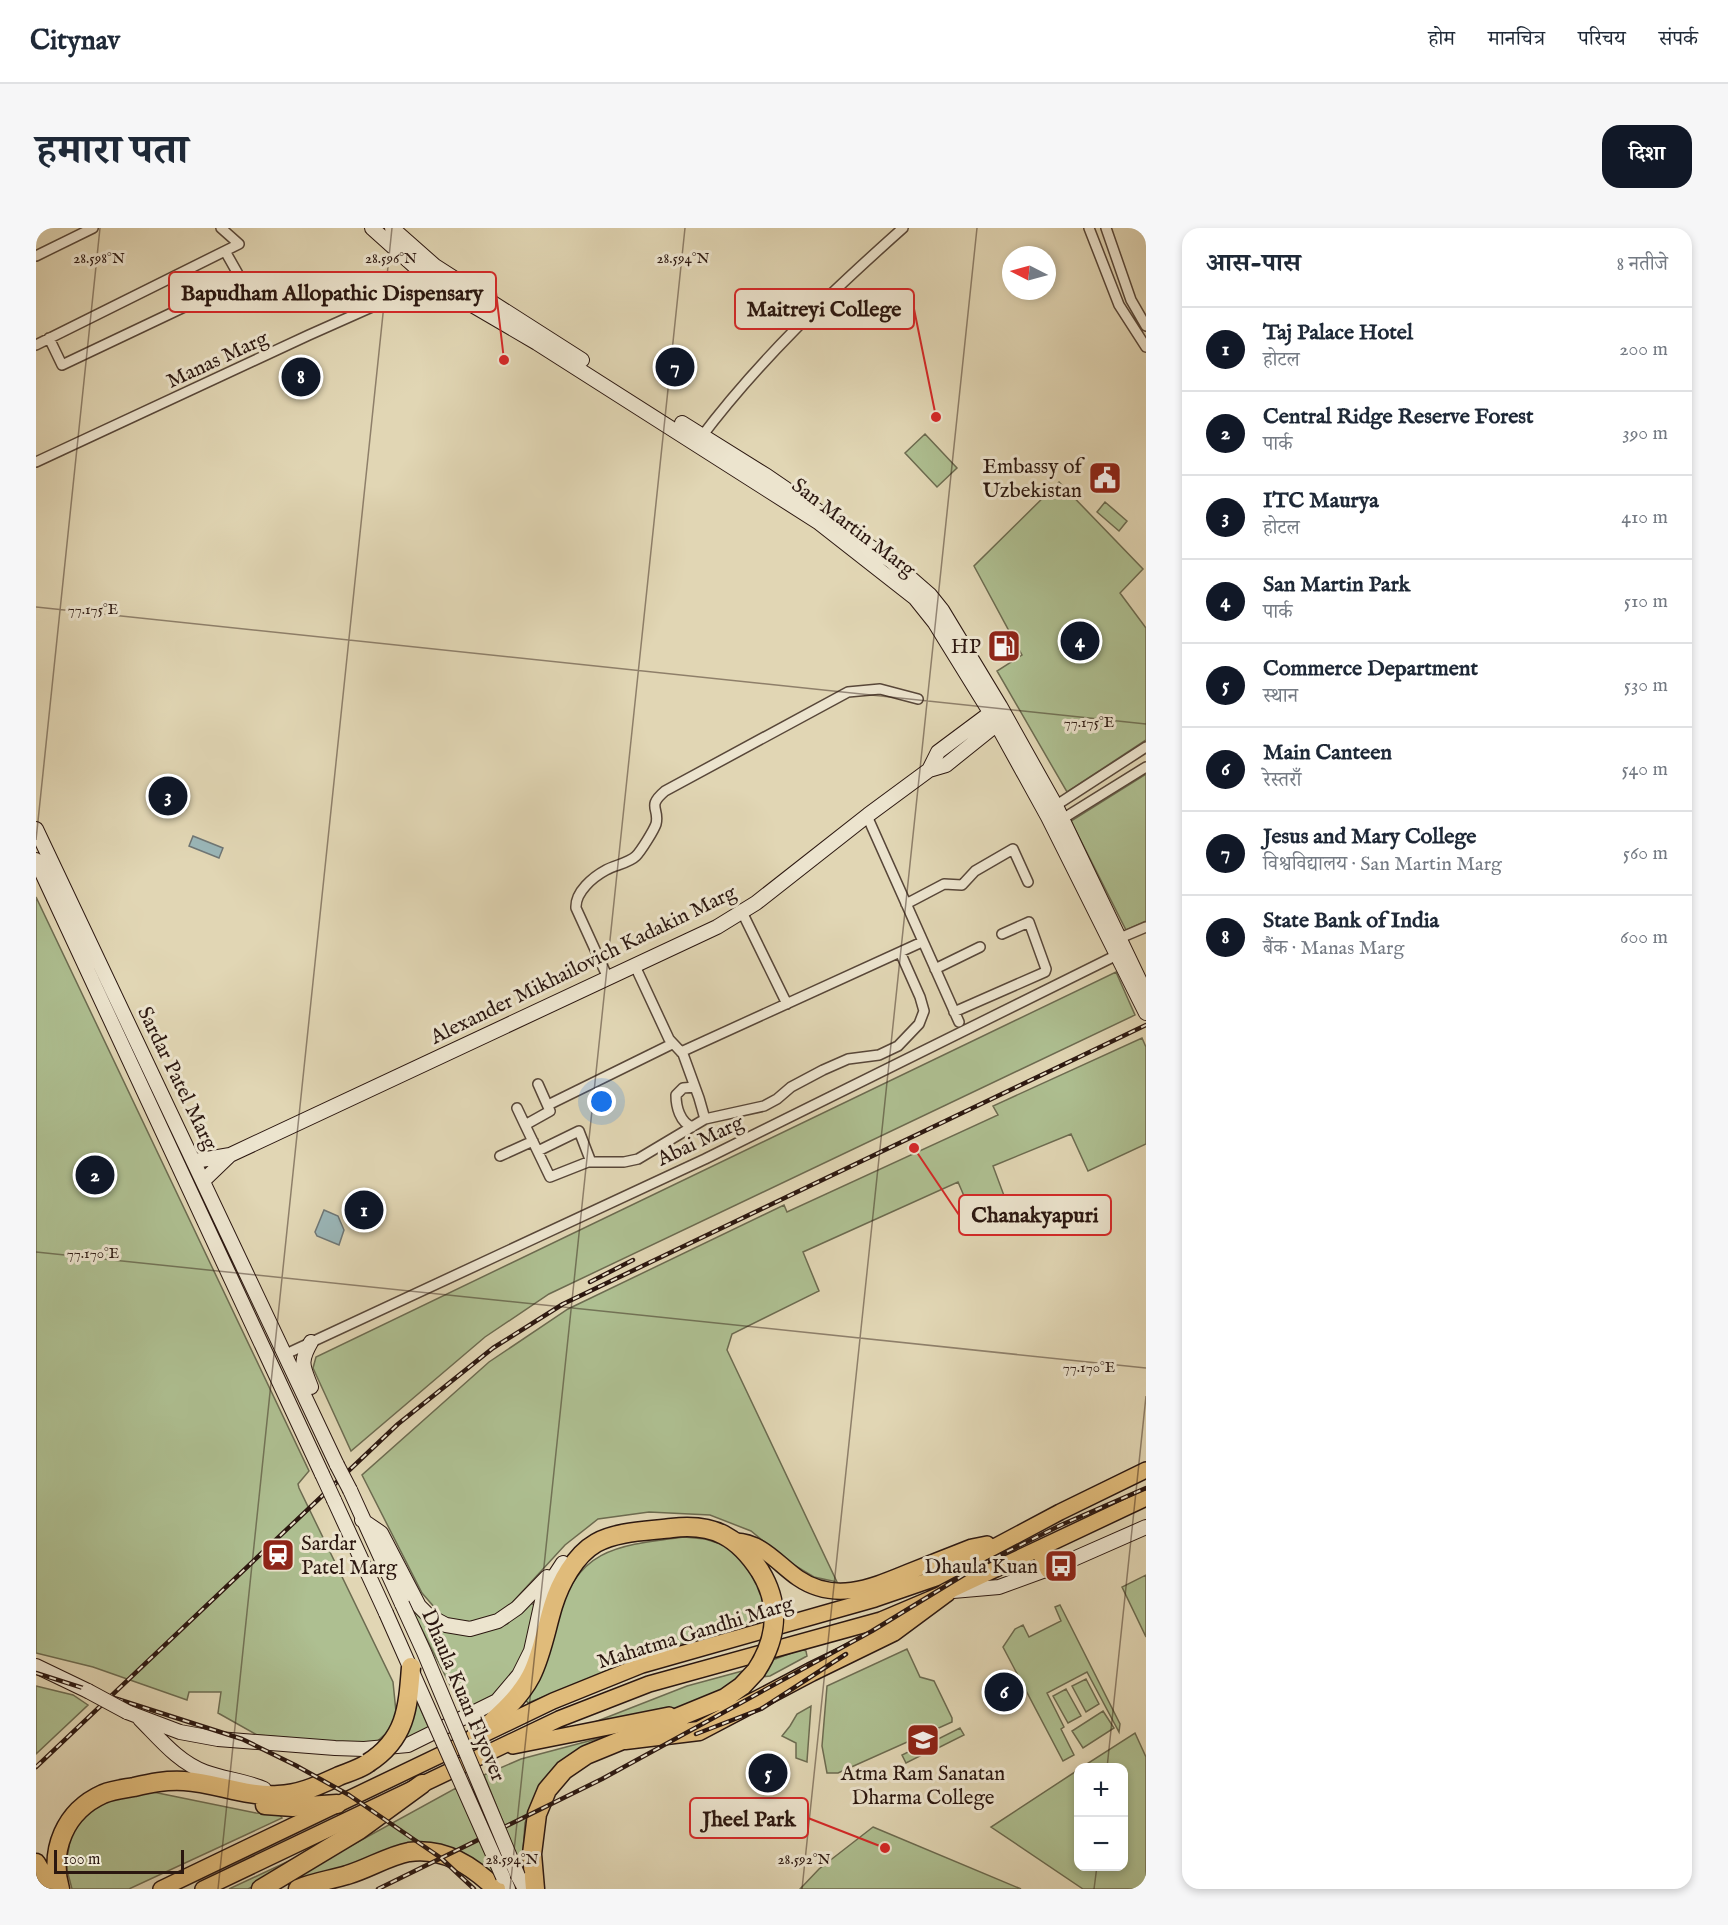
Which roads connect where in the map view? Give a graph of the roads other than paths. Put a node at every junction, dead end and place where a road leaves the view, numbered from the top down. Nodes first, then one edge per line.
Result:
1 (93, 228) edge
2 (221, 228) edge
3 (372, 228) edge
4 (392, 228) edge
5 (903, 228) edge
6 (1089, 228) edge
7 (1106, 228) edge
8 (225, 251) junction
9 (36, 256) edge
10 (446, 274) junction
11 (431, 281) junction
12 (1146, 326) edge
13 (49, 338) junction
14 (36, 345) edge
15 (1146, 347) edge
16 (699, 440) junction
17 (36, 462) edge
18 (918, 699) dead end
19 (998, 715) junction
20 (1146, 747) edge
21 (1146, 767) edge
22 (1054, 815) junction
23 (867, 816) junction
24 (36, 829) edge
25 (36, 860) edge
26 (1028, 882) dead end
27 (906, 904) junction
28 (742, 912) junction
29 (1146, 927) edge
30 (1002, 934) dead end
31 (922, 942) junction
32 (980, 947) dead end
33 (1121, 948) junction
34 (900, 952) junction
35 (635, 966) junction
36 (935, 969) junction
37 (608, 978) junction
38 (1142, 997) edge
39 (787, 1004) junction
40 (954, 1012) junction
41 (1146, 1013) edge
42 (959, 1022) dead end
43 (672, 1044) junction
44 (681, 1052) junction
45 (538, 1084) dead end
46 (695, 1087) junction
47 (548, 1105) junction
48 (517, 1108) dead end
49 (705, 1119) junction
50 (525, 1125) junction
51 (692, 1127) junction
52 (533, 1140) junction
53 (538, 1150) junction
54 (230, 1155) junction
55 (500, 1156) dead end
56 (195, 1161) junction
57 (591, 1162) junction
58 (204, 1180) junction
59 (311, 1342) junction
60 (286, 1354) junction
61 (336, 1461) junction
62 (1146, 1470) edge
63 (1146, 1498) edge
64 (334, 1500) joint
65 (362, 1520) junction
66 (1146, 1527) edge
67 (1007, 1540) junction
68 (736, 1541) junction
69 (596, 1544) junction
70 (1038, 1549) junction
71 (562, 1563) junction
72 (1048, 1570) junction
73 (947, 1592) junction
74 (411, 1667) junction
75 (38, 1668) edge
76 (695, 1710) junction
77 (132, 1714) junction
78 (473, 1739) junction
79 (625, 1740) junction
80 (500, 1747) junction
81 (422, 1784) junction
82 (133, 1787) junction
83 (276, 1795) junction
84 (338, 1804) junction
85 (47, 1874) edge
86 (348, 1879) junction
87 (502, 1885) edge
88 (60, 1889) edge
89 (162, 1889) edge
90 (203, 1889) edge
91 (261, 1889) edge
92 (298, 1889) edge
93 (323, 1889) edge
94 (525, 1889) edge
95 (535, 1889) edge

1 - 9 street
2 - 8 street
3 - 11 main road, San Martin Marg
4 - 10 main road, San Martin Marg
5 - 16 street
6 - 15 street
7 - 12 street
8 - 13 street
8 - 13 street
10 - 11 street, Manas Marg
10 - 16 main road, San Martin Marg
11 - 16 main road, San Martin Marg
11 - 17 street, Manas Marg
13 - 14 street
16 - 19 main road, San Martin Marg
18 - 37 street
19 - 22 main road, San Martin Marg
19 - 23 main road, Alexander Mikhailovich Kadakin Marg
20 - 22 street
21 - 22 street
22 - 33 main road, San Martin Marg
23 - 27 street
23 - 28 main road, Alexander Mikhailovich Kadakin Marg
24 - 56 main road, Sardar Patel Marg
25 - 64 main road, Sardar Patel Marg, bridge
26 - 27 street
27 - 31 street
28 - 35 main road, Alexander Mikhailovich Kadakin Marg
28 - 39 street
29 - 33 street, Abai Marg
30 - 40 street
31 - 34 street
31 - 36 street
32 - 36 street
33 - 38 main road, San Martin Marg
33 - 59 street, Abai Marg
34 - 39 street
34 - 49 street
35 - 37 main road, Alexander Mikhailovich Kadakin Marg
35 - 43 street
36 - 40 street
37 - 54 main road, Alexander Mikhailovich Kadakin Marg
38 - 41 main road, San Martin Marg
39 - 44 street
40 - 42 street
43 - 44 street
43 - 47 street
44 - 46 street
45 - 47 street
46 - 49 street
46 - 51 street
47 - 50 street
48 - 50 street
49 - 51 street
50 - 52 street
51 - 57 street
52 - 53 street
52 - 55 street
53 - 57 street
53 - 57 street
54 - 56 main road
54 - 58 main road
56 - 58 main road, Sardar Patel Marg
58 - 60 main road, Sardar Patel Marg
59 - 60 street, Abai Marg
59 - 61 main road
60 - 61 main road, Sardar Patel Marg
61 - 65 main road, Dhaula Kuan Flyover, bridge
62 - 67 main road, Mahatma Gandhi Marg
63 - 70 main road, Mahatma Gandhi Marg
64 - 74 main road, Dhaula Kuan Flyover, bridge
65 - 71 main road
65 - 94 main road, Dhaula Kuan Flyover, bridge
66 - 72 main road
67 - 68 main road
67 - 78 main road, Mahatma Gandhi Marg
68 - 69 highway
68 - 76 highway, bridge
69 - 71 main road
69 - 78 highway
70 - 72 main road
70 - 73 main road, Mahatma Gandhi Marg
71 - 77 main road
72 - 73 main road
73 - 79 highway
73 - 80 main road, Mahatma Gandhi Marg
74 - 83 highway, bridge
74 - 87 main road, Dhaula Kuan Flyover, bridge
75 - 77 main road, bridge
76 - 79 highway
76 - 80 main road
77 - 83 main road
78 - 84 main road, Mahatma Gandhi Marg
79 - 95 highway
80 - 81 main road, Mahatma Gandhi Marg
81 - 90 main road, Mahatma Gandhi Marg
81 - 91 highway
82 - 83 highway
82 - 84 highway
82 - 85 highway
84 - 89 main road, Mahatma Gandhi Marg
85 - 88 highway
86 - 87 highway
86 - 92 highway
86 - 93 highway

